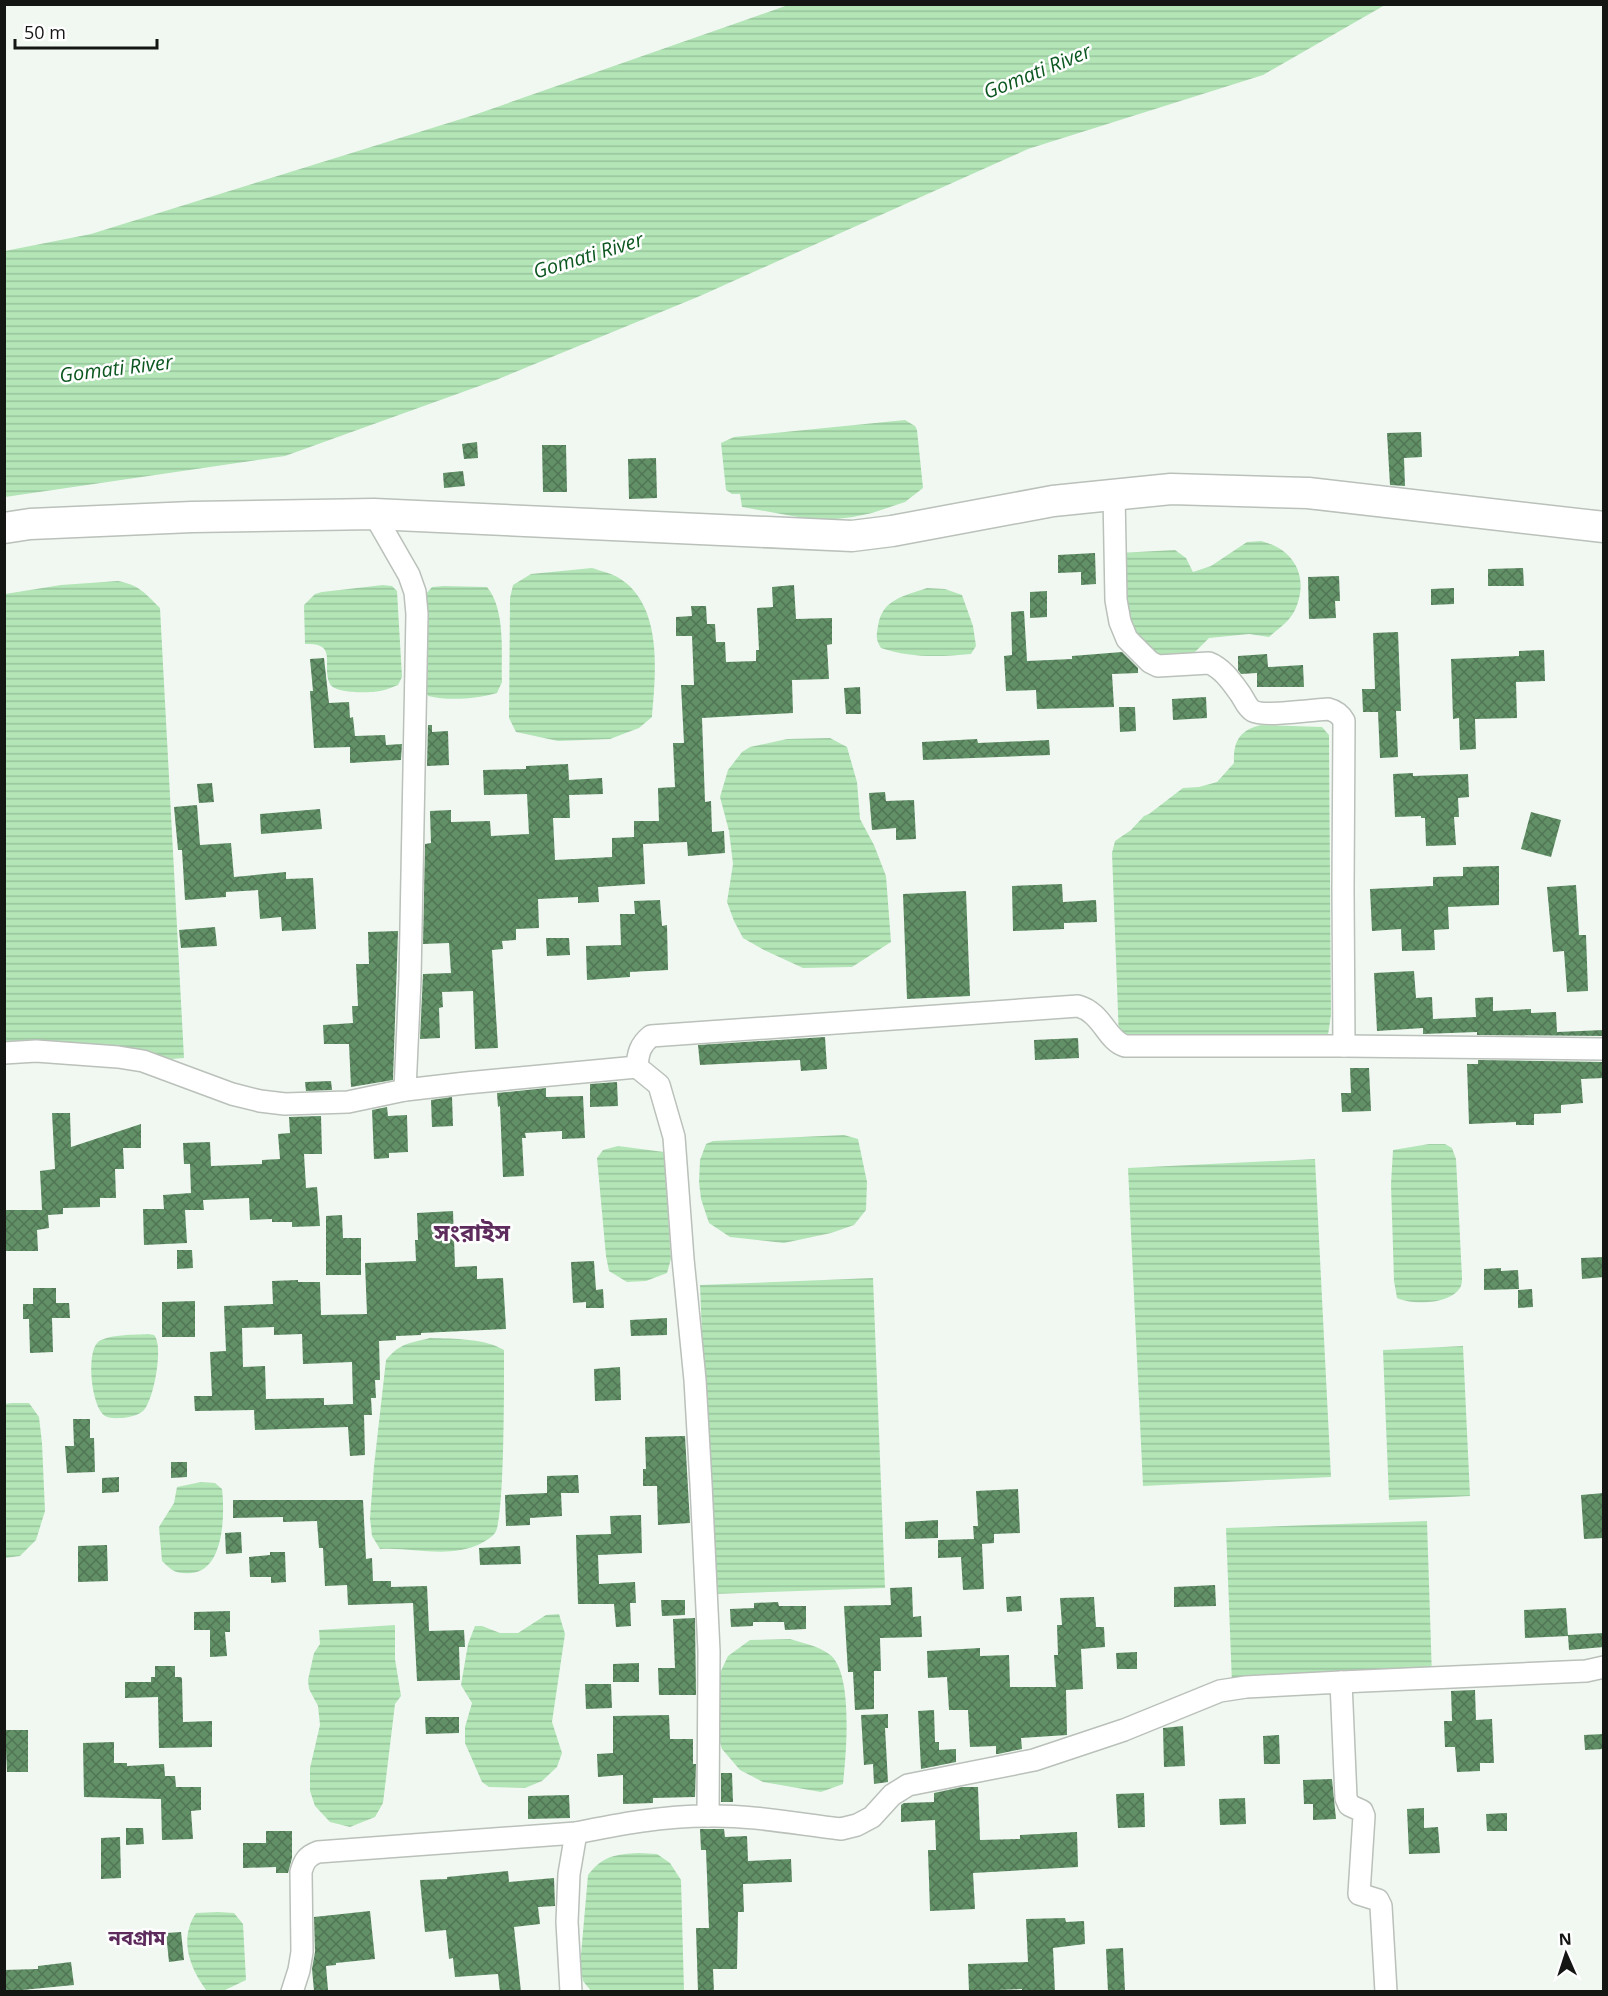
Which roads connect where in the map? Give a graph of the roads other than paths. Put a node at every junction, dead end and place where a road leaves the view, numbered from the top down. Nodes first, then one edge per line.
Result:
1 (1114, 494) junction
2 (374, 514) junction
3 (1604, 527) edge
4 (4, 528) edge
5 (1344, 1046) junction
6 (1604, 1049) edge
7 (4, 1053) edge
8 (637, 1067) junction
9 (405, 1090) junction
10 (1604, 1667) edge
11 (1341, 1682) junction
12 (708, 1816) junction
13 (576, 1833) junction
14 (292, 1992) edge
15 (571, 1992) edge
16 (1386, 1992) edge

1 - 2 street
1 - 3 street
1 - 5 street
2 - 4 street
2 - 9 street
5 - 6 street
5 - 8 street
7 - 9 street
8 - 9 street
8 - 12 street
10 - 11 street
11 - 12 street
11 - 16 street
12 - 13 street
13 - 14 street
13 - 15 street

